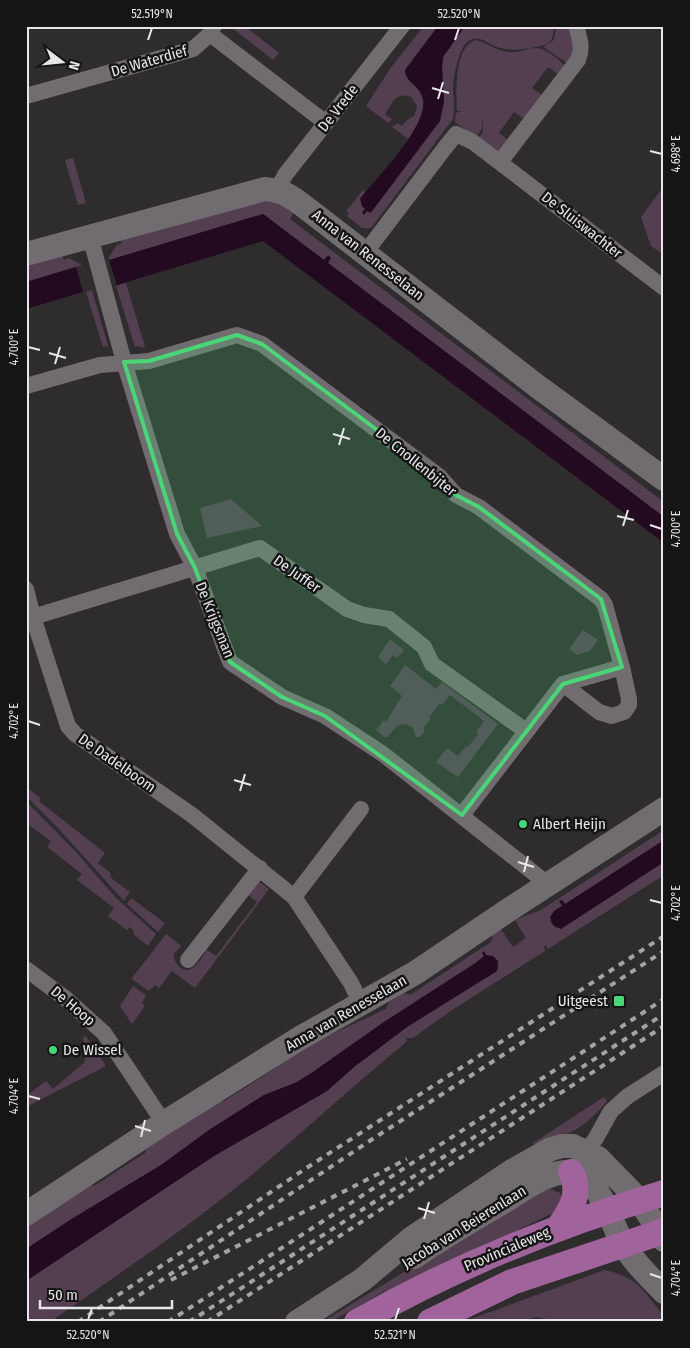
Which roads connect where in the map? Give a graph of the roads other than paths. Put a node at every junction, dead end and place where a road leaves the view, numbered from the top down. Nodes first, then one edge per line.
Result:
1 (402, 26) edge
2 (576, 26) edge
3 (212, 30) edge
4 (26, 96) edge
5 (326, 123) junction
6 (500, 162) junction
7 (277, 190) junction
8 (90, 236) junction
9 (365, 252) junction
10 (26, 254) edge
11 (664, 288) edge
12 (124, 362) junction
13 (26, 386) edge
14 (664, 479) edge
15 (195, 568) junction
16 (26, 589) edge
17 (32, 617) junction
18 (622, 667) junction
19 (563, 684) junction
20 (526, 731) junction
21 (361, 809) dead end
22 (664, 809) edge
23 (462, 815) junction
24 (260, 868) junction
25 (549, 884) junction
26 (294, 897) junction
27 (188, 960) dead end
28 (26, 969) edge
29 (361, 1004) junction
30 (664, 1072) edge
31 (164, 1123) junction
32 (587, 1151) junction
33 (571, 1172) junction
34 (664, 1193) edge
35 (639, 1200) junction
36 (607, 1210) junction
37 (26, 1214) edge
38 (559, 1228) junction
39 (663, 1234) edge
40 (623, 1245) junction
41 (664, 1292) edge
42 (297, 1322) edge
43 (314, 1322) edge
44 (357, 1322) edge
45 (430, 1322) edge

1 - 5 street, De Vrede
2 - 6 street
3 - 4 street, De Waterdief
3 - 5 street, De Waterdief
5 - 7 street, De Vrede
6 - 9 street, De Sluiswachter
6 - 11 street, De Sluiswachter
7 - 8 street
7 - 9 street, Anna van Renesselaan
8 - 10 street
8 - 12 street, De Krijgsman
9 - 14 street, Anna van Renesselaan
12 - 13 street, De Cnollenbijter
12 - 15 street, De Krijgsman
12 - 18 street, De Cnollenbijter
15 - 17 street, De Juffer
15 - 20 street, De Juffer
15 - 23 street, De Krijgsman
16 - 17 street
17 - 24 street, De Dadelboom
18 - 19 street
18 - 19 street, De Cnollenbijter
19 - 20 street
20 - 23 street
21 - 26 street
22 - 25 street, Anna van Renesselaan
23 - 25 street, De Krijgsman
24 - 26 street, De Dadelboom
24 - 27 street
25 - 29 street, Anna van Renesselaan
26 - 29 street, De Dadelboom
28 - 31 street, De Hoop
29 - 31 street, Anna van Renesselaan
30 - 32 street
31 - 37 street, Anna van Renesselaan
32 - 33 street
32 - 35 street, Jacoba van Beierenlaan
32 - 42 street, Jacoba van Beierenlaan
33 - 36 street
33 - 38 main road
33 - 43 street, Jacoba van Beierenlaan
34 - 35 main road, Provincialeweg
35 - 36 main road, Provincialeweg
35 - 39 street, Jacoba van Beierenlaan
36 - 38 main road, Provincialeweg
36 - 40 street
38 - 44 main road, Provincialeweg
39 - 40 main road
40 - 41 street
40 - 45 main road

